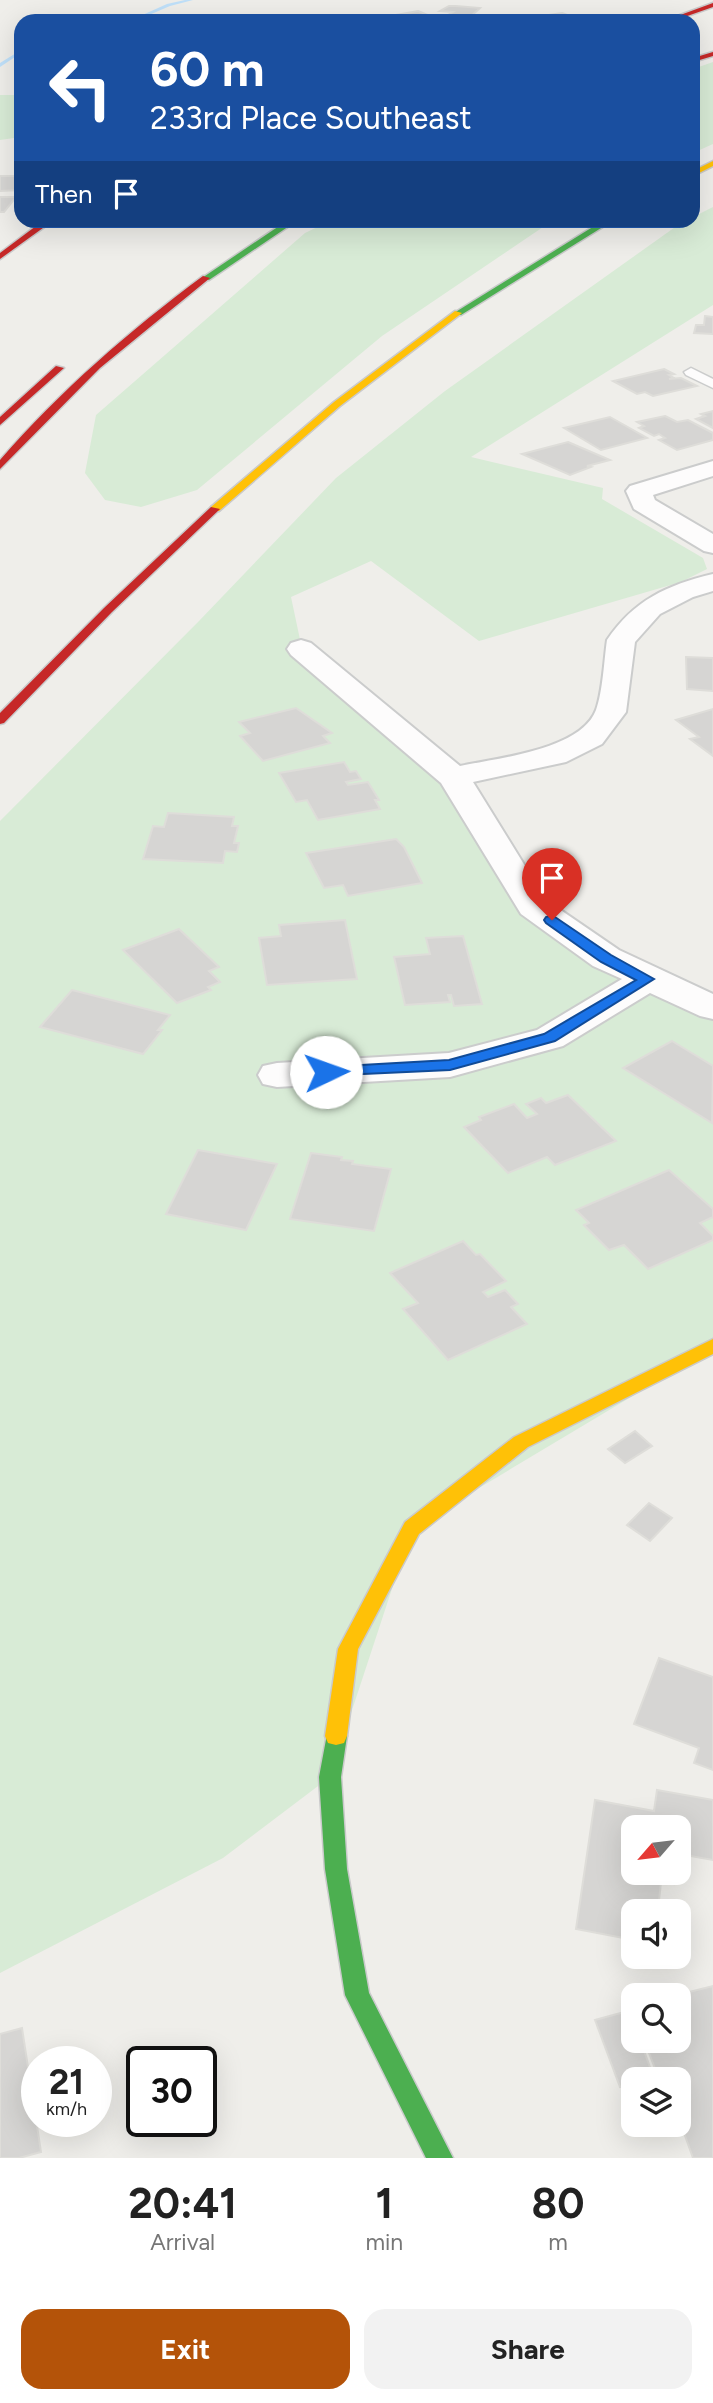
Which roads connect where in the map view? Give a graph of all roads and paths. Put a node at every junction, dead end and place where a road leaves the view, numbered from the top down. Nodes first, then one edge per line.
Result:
1 (713, 5) edge
2 (687, 14) edge
3 (39, 228) edge
4 (253, 228) edge
5 (281, 228) edge
6 (577, 228) edge
7 (597, 228) edge
8 (237, 238) dead end
9 (2, 254) edge
10 (539, 264) junction
11 (70, 358) dead end
12 (691, 372) dead end
13 (713, 384) edge
14 (0, 422) edge
15 (0, 466) edge
16 (713, 468) edge
17 (713, 545) edge
18 (713, 582) edge
19 (302, 649) dead end
20 (0, 720) edge
21 (454, 777) junction
22 (647, 979) junction
23 (713, 1008) edge
24 (277, 1075) dead end
25 (713, 1346) edge
26 (440, 2158) edge

1 - 2 main road
3 - 9 main road
4 - 8 main road
5 - 15 main road
6 - 10 main road
7 - 10 main road
10 - 20 main road
11 - 14 main road
12 - 13 lane
16 - 17 street
18 - 21 street
19 - 21 street
21 - 22 street
22 - 23 street
22 - 24 street
25 - 26 main road

